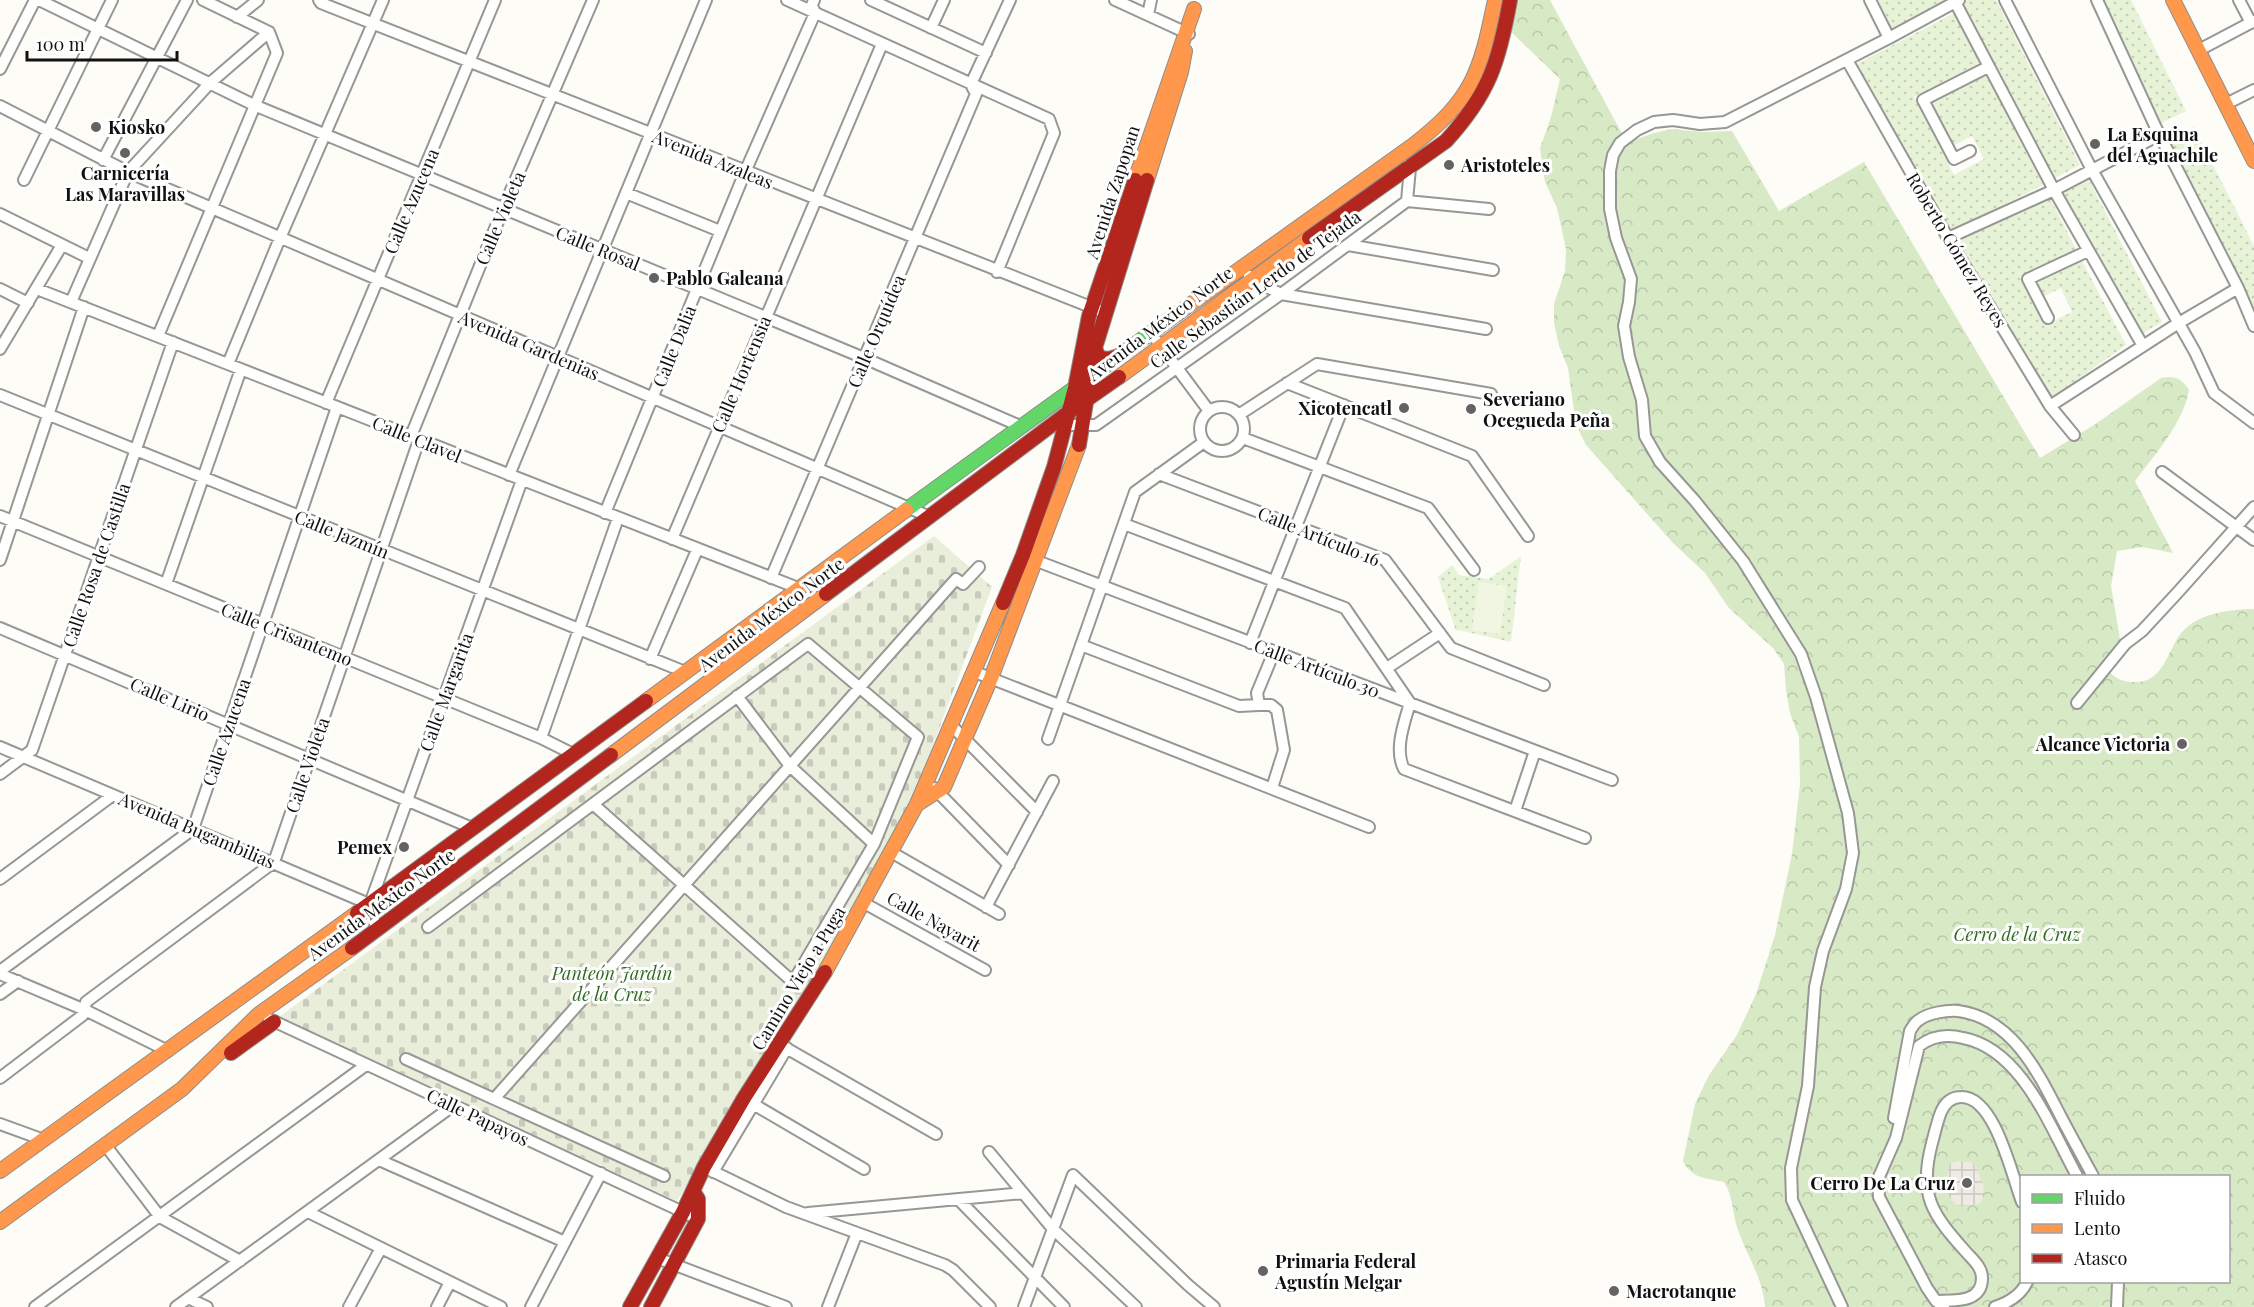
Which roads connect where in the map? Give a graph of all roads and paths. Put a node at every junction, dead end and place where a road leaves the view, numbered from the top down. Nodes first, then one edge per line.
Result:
1 (37, 0) edge
2 (112, 0) edge
3 (187, 0) edge
4 (203, 0) edge
5 (258, 0) edge
6 (383, 0) edge
7 (495, 0) edge
8 (593, 0) edge
9 (706, 0) edge
10 (787, 0) edge
11 (814, 0) edge
12 (944, 0) edge
13 (1010, 0) edge
14 (1115, 0) edge
15 (1151, 0) edge
16 (1495, 0) edge
17 (1510, 0) edge
18 (1870, 0) edge
19 (2005, 0) edge
20 (2097, 0) edge
21 (2173, 0) edge
22 (2239, 0) edge
23 (320, 1) edge
24 (876, 1) edge
25 (1956, 1) edge
26 (1195, 5) edge
27 (815, 13) junction
28 (1148, 15) junction
29 (237, 16) junction
30 (2253, 22) edge
31 (372, 23) junction
32 (931, 28) junction
33 (98, 29) junction
34 (269, 32) junction
35 (1187, 33) junction
36 (1889, 38) junction
37 (882, 44) junction
38 (2199, 50) junction
39 (986, 53) junction
40 (157, 57) junction
41 (1847, 60) junction
42 (469, 62) junction
43 (1988, 67) junction
44 (0, 69) edge
45 (210, 83) junction
46 (971, 84) junction
47 (2254, 90) edge
48 (553, 95) junction
49 (2226, 104) junction
50 (254, 105) junction
51 (0, 106) edge
52 (48, 131) junction
53 (649, 133) junction
54 (326, 135) junction
55 (2159, 135) junction
56 (1970, 151) dead end
57 (1401, 155) junction
58 (104, 159) junction
59 (2254, 159) edge
60 (1410, 168) junction
61 (2092, 170) junction
62 (128, 172) junction
63 (745, 172) junction
64 (422, 175) junction
65 (24, 180) dead end
66 (2054, 190) junction
67 (626, 193) junction
68 (816, 199) junction
69 (1407, 201) junction
70 (213, 209) junction
71 (1489, 209) dead end
72 (503, 210) junction
73 (0, 214) edge
74 (720, 231) junction
75 (280, 238) junction
76 (915, 238) junction
77 (1948, 238) junction
78 (62, 245) junction
79 (1348, 245) junction
80 (603, 250) junction
81 (2088, 251) junction
82 (89, 258) junction
83 (1243, 267) junction
84 (1493, 270) dead end
85 (997, 272) junction
86 (378, 279) junction
87 (1251, 279) junction
88 (2238, 288) junction
89 (0, 289) edge
90 (37, 289) junction
91 (697, 290) junction
92 (1281, 294) junction
93 (70, 302) junction
94 (28, 303) junction
95 (84, 308) junction
96 (1092, 308) junction
97 (1106, 313) junction
98 (460, 315) junction
99 (764, 318) junction
100 (2048, 318) dead end
101 (2177, 324) junction
102 (2254, 326) edge
103 (1486, 329) dead end
104 (1151, 333) junction
105 (158, 336) junction
106 (173, 342) junction
107 (1160, 345) junction
108 (2144, 346) junction
109 (1095, 348) junction
110 (0, 349) edge
111 (1120, 356) junction
112 (558, 357) junction
113 (864, 358) junction
114 (228, 364) junction
115 (1177, 368) junction
116 (241, 369) junction
117 (1089, 379) junction
118 (1287, 383) junction
119 (1075, 388) junction
120 (1491, 394) dead end
121 (0, 395) edge
122 (653, 398) junction
123 (1085, 401) junction
124 (326, 403) junction
125 (1344, 405) junction
126 (2050, 406) junction
127 (338, 407) junction
128 (1209, 411) junction
129 (48, 414) junction
130 (1240, 414) junction
131 (1068, 419) junction
132 (2254, 423) edge
133 (1020, 426) junction
134 (1082, 426) junction
135 (719, 427) junction
136 (2074, 435) dead end
137 (415, 438) junction
138 (1243, 438) junction
139 (1204, 442) junction
140 (135, 450) junction
141 (1319, 466) junction
142 (817, 469) junction
143 (2162, 472) dead end
144 (1159, 474) junction
145 (509, 475) junction
146 (203, 478) junction
147 (522, 480) junction
148 (2254, 507) edge
149 (908, 508) junction
150 (604, 513) junction
151 (0, 516) edge
152 (300, 517) junction
153 (930, 517) junction
154 (618, 518) junction
155 (13, 521) junction
156 (1124, 524) junction
157 (1296, 525) junction
158 (2238, 527) junction
159 (1528, 536) dead end
160 (672, 539) junction
161 (2254, 540) edge
162 (381, 550) junction
163 (697, 550) junction
164 (99, 557) junction
165 (1029, 558) junction
166 (0, 560) edge
167 (979, 567) dead end
168 (1474, 570) dead end
169 (771, 578) junction
170 (1274, 581) junction
171 (166, 584) junction
172 (1102, 586) junction
173 (798, 588) junction
174 (482, 591) junction
175 (263, 624) junction
176 (0, 628) edge
177 (579, 630) junction
178 (1440, 633) junction
179 (1250, 643) junction
180 (1081, 645) junction
181 (1274, 652) junction
182 (65, 655) junction
183 (344, 657) junction
184 (650, 659) junction
185 (1387, 668) junction
186 (685, 672) junction
187 (975, 672) junction
188 (991, 678) junction
189 (1544, 685) dead end
190 (860, 688) junction
191 (737, 696) junction
192 (444, 698) junction
193 (1410, 703) junction
194 (2077, 703) dead end
195 (1060, 705) junction
196 (1259, 705) junction
197 (229, 724) junction
198 (952, 726) junction
199 (540, 738) junction
200 (965, 739) junction
201 (1048, 739) dead end
202 (0, 747) edge
203 (1535, 751) junction
204 (573, 754) junction
205 (24, 757) junction
206 (309, 758) junction
207 (790, 766) junction
208 (0, 774) edge
209 (1612, 780) dead end
210 (1053, 781) dead end
211 (932, 787) junction
212 (1272, 788) junction
213 (113, 795) junction
214 (407, 800) junction
215 (593, 804) junction
216 (1037, 812) junction
217 (1515, 812) junction
218 (1369, 826) dead end
219 (472, 828) junction
220 (193, 829) junction
221 (1585, 838) dead end
222 (874, 844) junction
223 (891, 852) junction
224 (274, 862) junction
225 (1009, 865) junction
226 (0, 879) edge
227 (684, 885) junction
228 (864, 903) junction
229 (369, 904) junction
230 (986, 907) junction
231 (999, 914) dead end
232 (428, 927) dead end
233 (377, 930) junction
234 (985, 970) dead end
235 (0, 973) edge
236 (18, 981) junction
237 (0, 994) edge
238 (85, 1010) junction
239 (259, 1014) junction
240 (274, 1022) junction
241 (783, 1046) junction
242 (168, 1051) junction
243 (406, 1059) dead end
244 (366, 1065) junction
245 (0, 1078) edge
246 (182, 1089) junction
247 (494, 1099) junction
248 (748, 1101) junction
249 (454, 1106) junction
250 (0, 1124) edge
251 (1897, 1133) junction
252 (936, 1134) dead end
253 (44, 1140) junction
254 (106, 1146) junction
255 (989, 1152) dead end
256 (379, 1160) junction
257 (709, 1169) junction
258 (864, 1170) dead end
259 (0, 1171) edge
260 (601, 1173) junction
261 (2076, 1175) edge
262 (2091, 1175) edge
263 (664, 1176) dead end
264 (693, 1191) junction
265 (1023, 1193) junction
266 (2020, 1196) edge
267 (958, 1199) junction
268 (308, 1212) junction
269 (683, 1212) junction
270 (804, 1213) junction
271 (160, 1216) junction
272 (698, 1218) junction
273 (0, 1222) edge
274 (1053, 1229) junction
275 (857, 1233) junction
276 (565, 1242) junction
277 (381, 1248) junction
278 (657, 1258) junction
279 (240, 1261) junction
280 (674, 1265) junction
281 (1035, 1279) junction
282 (450, 1282) junction
283 (2026, 1283) edge
284 (2118, 1283) edge
285 (188, 1298) junction
286 (1940, 1304) edge
287 (35, 1307) edge
288 (176, 1307) edge
289 (207, 1307) edge
290 (350, 1307) edge
291 (437, 1307) edge
292 (501, 1307) edge
293 (531, 1307) edge
294 (630, 1307) edge
295 (651, 1307) edge
296 (786, 1307) edge
297 (828, 1307) edge
298 (990, 1307) edge
299 (1024, 1307) edge
300 (1064, 1307) edge
301 (1136, 1307) edge
302 (1214, 1307) edge
303 (1842, 1307) edge
304 (1995, 1307) edge
305 (2117, 1307) edge

1 - 33 street, Calle Rosal
1 - 44 street
2 - 33 street
3 - 40 street
4 - 29 street
5 - 29 street
6 - 31 street
7 - 42 street, Calle Azucena
8 - 48 street, Calle Violeta
9 - 53 street
10 - 27 street
11 - 27 street
12 - 32 street
13 - 39 street
14 - 28 street
15 - 28 street
16 - 57 main road, Avenida México Norte
17 - 60 main road, Avenida México Norte
18 - 36 street
19 - 61 street
20 - 55 street
21 - 38 main road
22 - 30 street
23 - 31 street, Avenida Azaleas
24 - 32 street
25 - 36 street
25 - 43 street
26 - 35 main road, Avenida Zapopan
27 - 37 street
27 - 63 street, Calle Dalia
28 - 35 street
29 - 34 street
30 - 38 street
31 - 42 street, Avenida Azaleas
31 - 54 street
32 - 39 street
33 - 40 street, Calle Rosal
33 - 52 street
34 - 45 street
34 - 50 street
35 - 96 main road, Avenida Zapopan
35 - 97 main road, Avenida Zapopan
36 - 41 street
37 - 46 street
37 - 68 street, Calle Hortensia
38 - 49 main road
39 - 46 street
40 - 45 street, Calle Rosal
40 - 58 street
41 - 77 street, Roberto Gómez Reyes
41 - 303 street
42 - 48 street, Avenida Azaleas
42 - 64 street, Calle Azucena
43 - 56 street
43 - 66 street
45 - 50 street, Calle Rosal
45 - 62 street
46 - 76 street, Calle Orquídea
46 - 85 street
47 - 49 street
48 - 53 street, Avenida Azaleas
48 - 72 street, Calle Violeta
49 - 59 main road
50 - 54 street, Calle Rosal
50 - 70 street
51 - 52 street, Avenida Gardenias
52 - 58 street, Avenida Gardenias
52 - 65 street
53 - 63 street, Avenida Azaleas
53 - 67 street
54 - 64 street, Calle Rosal
54 - 75 street
55 - 61 street
55 - 88 street
57 - 60 street
57 - 83 main road, Avenida México Norte
58 - 62 street, Avenida Gardenias
60 - 69 street
60 - 87 main road, Avenida México Norte
61 - 66 street
61 - 101 street
62 - 70 street, Avenida Gardenias
62 - 82 street
63 - 68 street, Avenida Azaleas
63 - 74 street, Calle Dalia
64 - 72 street, Calle Rosal
64 - 86 street, Calle Azucena
66 - 77 street
66 - 81 street
67 - 74 street
67 - 80 street
68 - 76 street, Avenida Azaleas
68 - 99 street, Calle Hortensia
69 - 71 street
69 - 79 street, Calle Sebastián Lerdo de Tejada
70 - 75 street, Avenida Gardenias
70 - 105 street
72 - 80 street, Calle Rosal
72 - 98 street, Calle Violeta
73 - 78 street
74 - 91 street, Calle Dalia
75 - 86 street, Avenida Gardenias
75 - 114 street
76 - 85 street, Avenida Azaleas
76 - 113 street, Calle Orquídea
77 - 126 street, Roberto Gómez Reyes
78 - 82 street
78 - 90 street
79 - 84 street
79 - 92 street, Calle Sebastián Lerdo de Tejada
80 - 91 street, Calle Rosal
80 - 112 street
81 - 100 street
81 - 108 street
82 - 93 street
83 - 87 street
83 - 104 main road, Avenida México Norte
85 - 96 street, Avenida Azaleas
86 - 98 street, Avenida Gardenias
86 - 124 street, Calle Azucena
87 - 92 street
87 - 107 main road, Avenida México Norte
88 - 101 street
88 - 102 street
89 - 94 street
90 - 93 street, Calle Clavel
90 - 94 street
91 - 99 street, Calle Rosal
91 - 122 street, Calle Dalia
92 - 103 street
92 - 115 street, Calle Sebastián Lerdo de Tejada
93 - 95 street, Calle Clavel
94 - 110 street
95 - 105 street, Calle Clavel
95 - 129 street
96 - 97 street, Avenida Azaleas
96 - 119 main road, Avenida Zapopan
97 - 109 main road, Avenida Zapopan
98 - 112 street, Avenida Gardenias
98 - 137 street, Calle Violeta
99 - 113 street, Calle Rosal
99 - 135 street, Calle Hortensia
101 - 108 street
101 - 132 street
104 - 107 street
104 - 111 main road, Avenida México Norte
105 - 106 street, Calle Clavel
106 - 114 street, Calle Clavel
106 - 140 street, Calle Rosa de Castilla
107 - 115 street
107 - 123 main road, Avenida México Norte
108 - 126 street
109 - 111 main road
109 - 117 main road
111 - 117 main road, Avenida México Norte
112 - 122 street, Avenida Gardenias
112 - 145 street
113 - 133 street, Calle Rosal
113 - 142 street, Calle Orquídea
114 - 116 street, Calle Clavel
115 - 128 street
115 - 134 street, Calle Sebastián Lerdo de Tejada
116 - 124 street, Calle Clavel
116 - 146 street
117 - 119 main road, Avenida México Norte
117 - 123 main road
118 - 120 street
118 - 125 street
118 - 130 street
119 - 131 main road
119 - 133 main road, Avenida México Norte
121 - 129 street, Calle Jazmín
122 - 135 street, Avenida Gardenias
122 - 150 street, Calle Dalia
123 - 131 main road, Avenida México Norte
123 - 134 main road
124 - 127 street, Calle Clavel
125 - 141 street
125 - 159 street
126 - 136 street, Roberto Gómez Reyes
127 - 137 street, Calle Clavel
127 - 152 street, Calle Azucena
128 - 130 street
128 - 139 street
129 - 140 street, Calle Jazmín
129 - 155 street
130 - 138 street
131 - 134 street, Calle Sebastián Lerdo de Tejada
131 - 153 main road, Avenida México Norte
131 - 165 main road
133 - 149 main road, Avenida México Norte
134 - 165 main road
135 - 142 street, Avenida Gardenias
135 - 160 street, Calle Hortensia
137 - 145 street, Calle Clavel
137 - 162 street, Calle Violeta
138 - 139 street
138 - 141 street
139 - 144 street
140 - 146 street, Calle Jazmín
140 - 164 street, Calle Rosa de Castilla
141 - 157 street
141 - 168 street
142 - 149 street, Avenida Gardenias
142 - 169 street, Calle Orquídea
143 - 158 street
144 - 156 street
144 - 157 street, Calle Artículo 16
145 - 147 street, Calle Clavel
146 - 152 street, Calle Jazmín
146 - 171 street
147 - 150 street, Calle Clavel
147 - 174 street, Calle Margarita
148 - 158 street
149 - 153 street, Avenida Gardenias
149 - 173 main road, Avenida México Norte
150 - 154 street, Calle Clavel
151 - 155 street, Calle Crisantemo
152 - 162 street, Calle Jazmín
152 - 175 street, Calle Azucena
153 - 233 main road, Avenida México Norte
154 - 160 street, Calle Clavel
154 - 177 street
155 - 164 street, Calle Crisantemo
155 - 166 street
156 - 170 street
156 - 172 street
157 - 170 street
157 - 178 street, Calle Artículo 16
158 - 161 street
158 - 194 street
160 - 163 street, Calle Clavel
162 - 174 street, Calle Jazmín
162 - 183 street, Calle Violeta
163 - 169 street, Calle Clavel
163 - 184 street
164 - 171 street, Calle Crisantemo
164 - 182 street, Calle Rosa de Castilla
165 - 172 street, Calle Artículo 30
165 - 187 main road
165 - 188 main road
167 - 190 street
169 - 173 street, Calle Clavel
170 - 179 street
170 - 185 street
171 - 175 street, Calle Crisantemo
172 - 179 street, Calle Artículo 30
172 - 180 street
173 - 186 main road, Avenida México Norte
174 - 177 street, Calle Jazmín
174 - 192 street, Calle Margarita
175 - 183 street, Calle Crisantemo
175 - 197 street, Calle Azucena
176 - 182 street, Calle Lirio
177 - 184 street, Calle Jazmín
177 - 199 street
178 - 185 street
178 - 189 street, Calle Artículo 16
179 - 181 street, Calle Artículo 30
180 - 195 street
180 - 196 street
181 - 193 street, Calle Artículo 30
181 - 196 street
182 - 197 street, Calle Lirio
182 - 205 street, Calle Rosa de Castilla
183 - 192 street, Calle Crisantemo
183 - 206 street, Calle Violeta
184 - 186 street, Calle Jazmín
185 - 193 street
186 - 204 main road, Avenida México Norte
187 - 188 street
187 - 198 main road
188 - 195 street
188 - 200 main road
190 - 191 street
190 - 207 street
190 - 222 street
191 - 207 street
191 - 215 street
192 - 199 street, Calle Crisantemo
192 - 214 street, Calle Margarita
193 - 203 street, Calle Artículo 30
193 - 217 street
195 - 201 street
195 - 212 street
196 - 212 street
197 - 206 street, Calle Lirio
197 - 220 street, Calle Azucena
198 - 200 street
198 - 211 main road
199 - 204 street, Calle Crisantemo
200 - 211 main road
200 - 216 street
202 - 205 street, Avenida Bugambilias
203 - 209 street, Calle Artículo 30
203 - 217 street
204 - 219 main road, Avenida México Norte
205 - 208 street, Calle Rosa de Castilla
205 - 213 street, Avenida Bugambilias
206 - 214 street, Calle Lirio
206 - 224 street, Calle Violeta
207 - 222 street
207 - 227 street
210 - 216 street
211 - 223 main road, Camino Viejo a Puga
211 - 225 street
212 - 218 street
213 - 220 street, Avenida Bugambilias
213 - 226 street
214 - 219 street, Calle Lirio
214 - 229 street, Calle Margarita
215 - 227 street
215 - 232 street
216 - 225 street
217 - 221 street
219 - 229 main road, Avenida México Norte
220 - 224 street, Avenida Bugambilias
220 - 235 street
222 - 227 street
223 - 228 main road, Camino Viejo a Puga
223 - 230 street
224 - 229 street, Avenida Bugambilias
224 - 238 street
225 - 230 street
227 - 247 street
228 - 234 street, Calle Nayarit
228 - 241 main road, Camino Viejo a Puga
229 - 233 street
229 - 242 main road, Avenida México Norte
230 - 231 street
233 - 239 main road, Avenida México Norte
235 - 236 street
236 - 237 street
236 - 238 street
238 - 242 street
238 - 245 street
239 - 240 street, Calle Papayos
239 - 246 main road, Avenida México Norte
240 - 244 street, Calle Papayos
240 - 246 main road
241 - 248 main road, Camino Viejo a Puga
241 - 252 street
242 - 253 main road, Avenida México Norte
243 - 247 street
244 - 249 street, Calle Papayos
244 - 271 street
246 - 254 main road, Avenida México Norte
247 - 263 street
248 - 257 main road, Camino Viejo a Puga
248 - 258 street
249 - 256 street
249 - 260 street, Calle Papayos
250 - 253 street
251 - 261 street
251 - 262 street
251 - 286 street
253 - 259 main road, Avenida México Norte
254 - 271 street
254 - 273 main road, Avenida México Norte
255 - 265 street
256 - 268 street
256 - 276 street
257 - 264 main road, Camino Viejo a Puga
257 - 270 street
260 - 269 street, Calle Papayos
260 - 276 street
264 - 269 main road
264 - 272 main road
265 - 267 street
265 - 274 street
266 - 286 street
267 - 270 street
267 - 281 street
268 - 277 street
268 - 279 street
269 - 272 street, Calle Papayos
269 - 278 main road
270 - 275 street
271 - 279 street
271 - 287 street
272 - 280 main road
274 - 281 street
274 - 301 street
274 - 302 street
275 - 297 street
275 - 298 street
276 - 293 street
277 - 282 street
277 - 290 street
278 - 280 street
278 - 294 main road
279 - 285 street
280 - 295 main road
280 - 296 street
281 - 299 street
281 - 300 street
282 - 291 street
282 - 292 street
283 - 304 street
284 - 305 street
285 - 288 street
285 - 289 street

